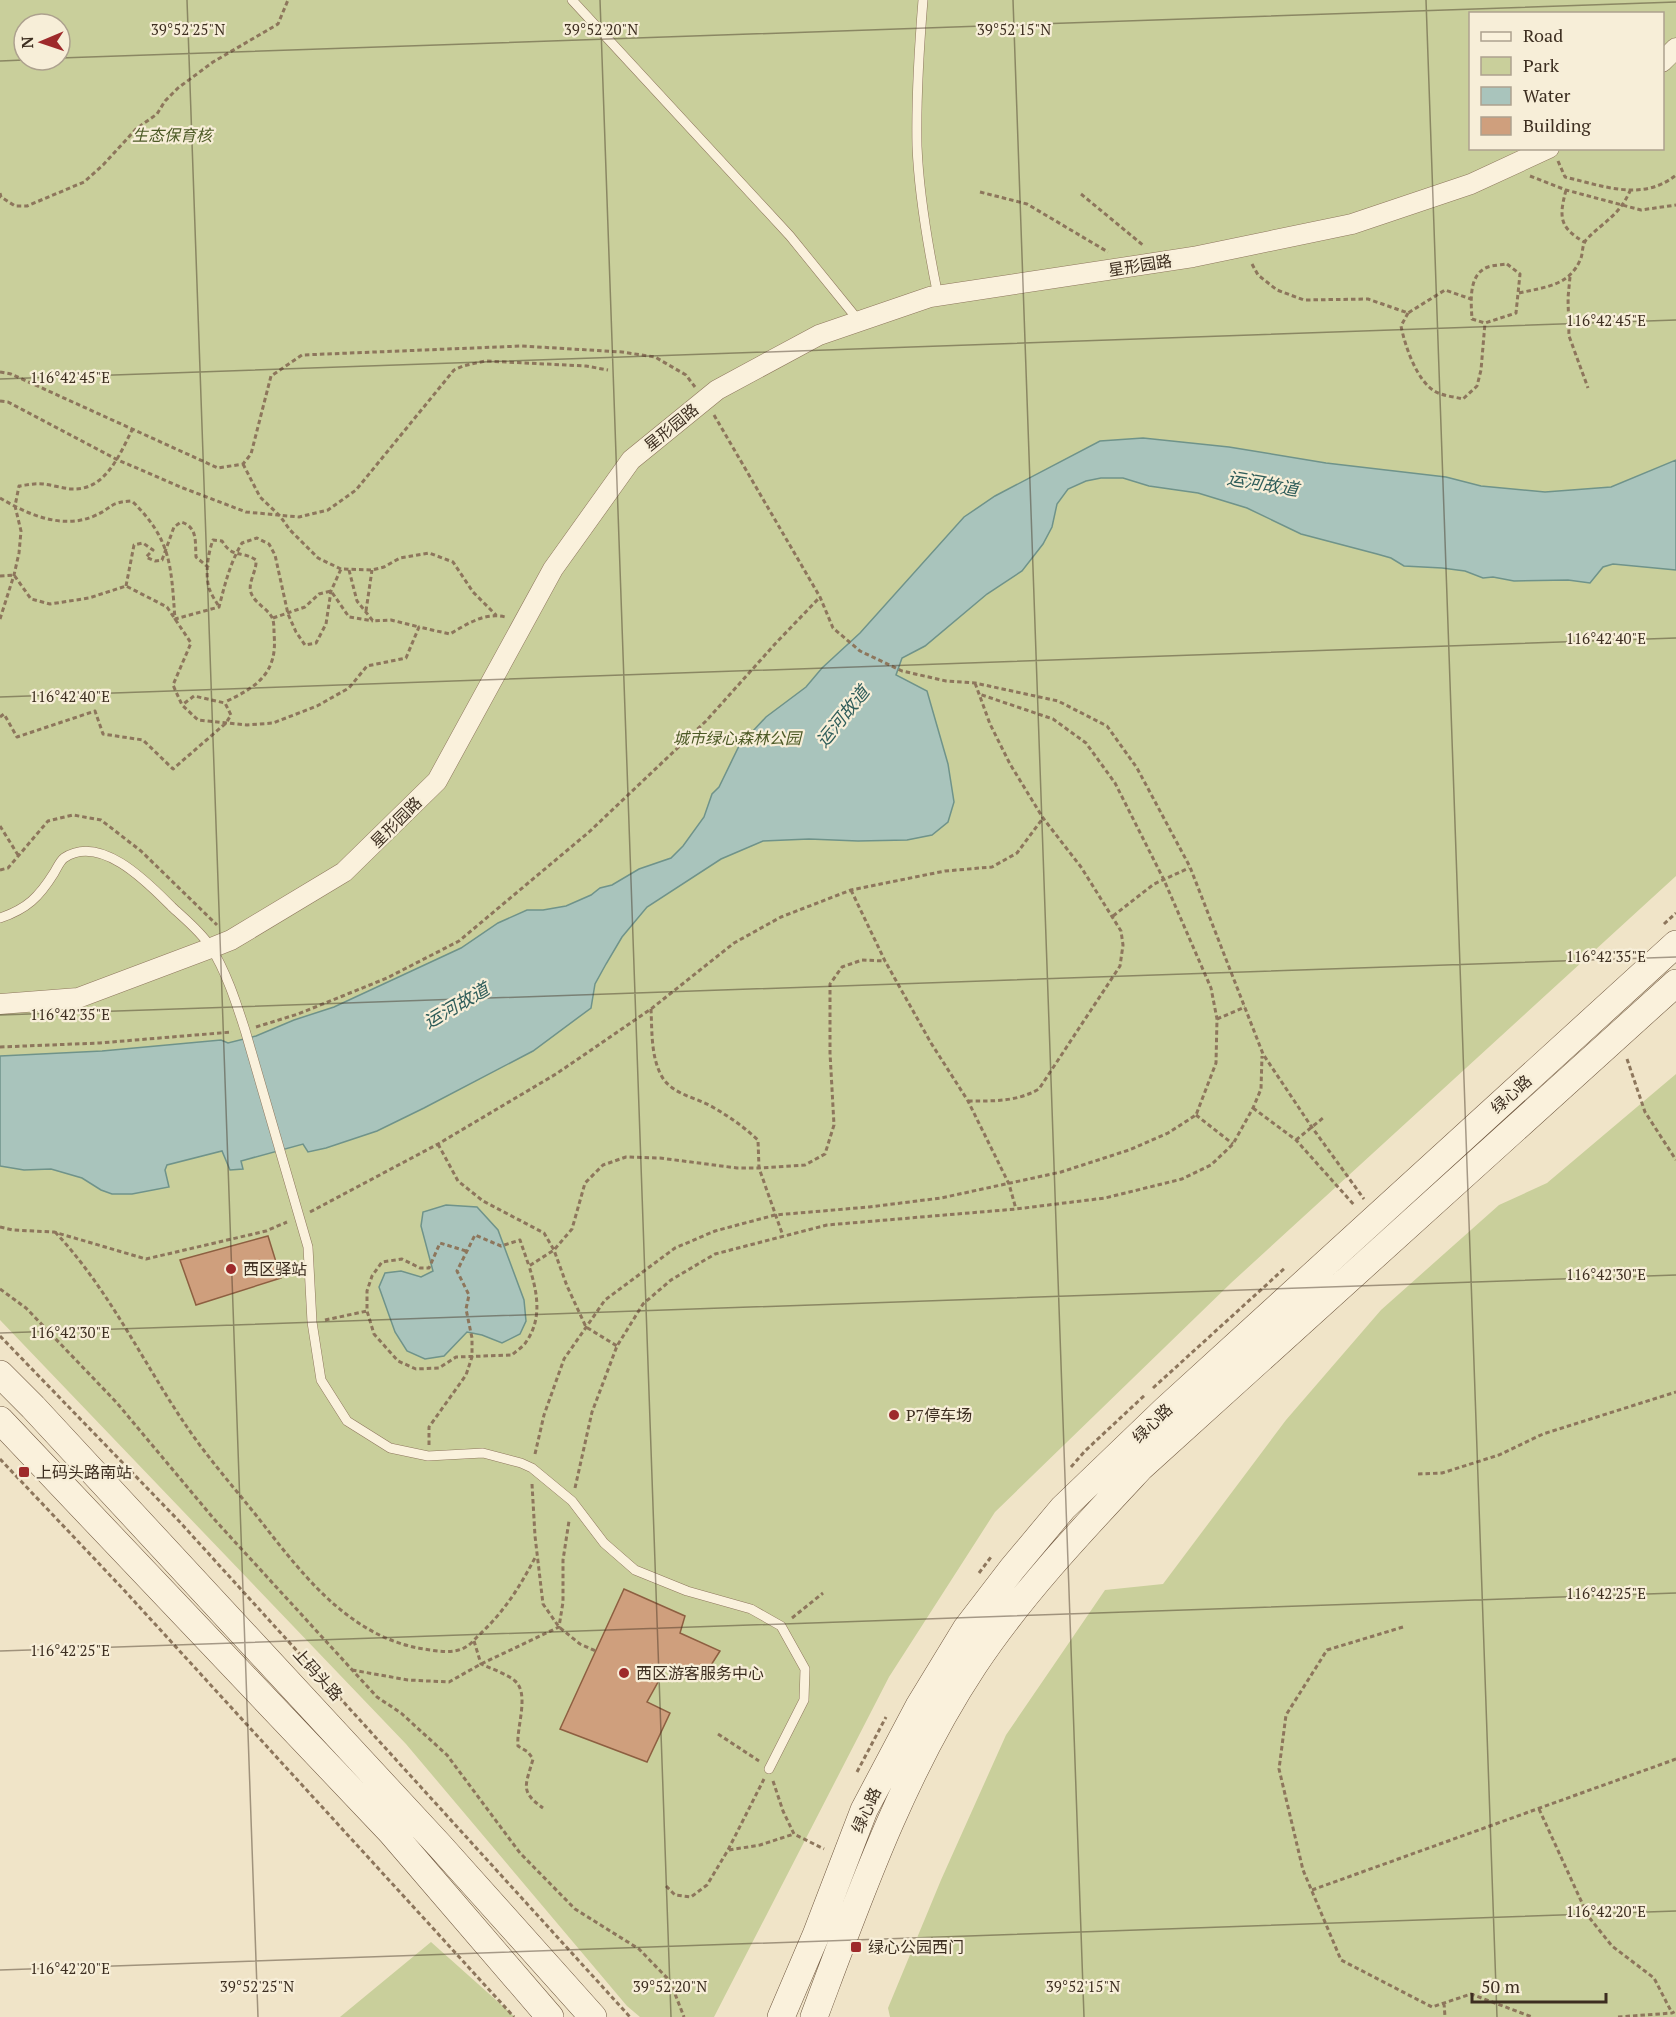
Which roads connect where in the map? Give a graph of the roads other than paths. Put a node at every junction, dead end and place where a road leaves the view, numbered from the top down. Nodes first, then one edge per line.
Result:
1 (572, 0) edge
2 (923, 0) edge
3 (1676, 48) edge
4 (1664, 60) edge
5 (1553, 153) edge
6 (938, 296) junction
7 (859, 321) junction
8 (0, 918) edge
9 (1676, 944) edge
10 (211, 948) junction
11 (1676, 983) edge
12 (0, 1004) edge
13 (0, 1374) edge
14 (0, 1420) edge
15 (769, 1769) road end
16 (550, 2017) edge
17 (593, 2017) edge
18 (781, 2017) edge
19 (814, 2017) edge

1 - 7 lane
2 - 6 lane
3 - 4 street
5 - 6 street, 星形园路
6 - 7 street, 星形园路
7 - 10 street, 星形园路
8 - 10 lane
9 - 18 main road, 绿心路
10 - 12 street, 星形园路
10 - 15 lane
11 - 19 main road, 绿心路
13 - 17 main road, 上码头路
14 - 16 main road

